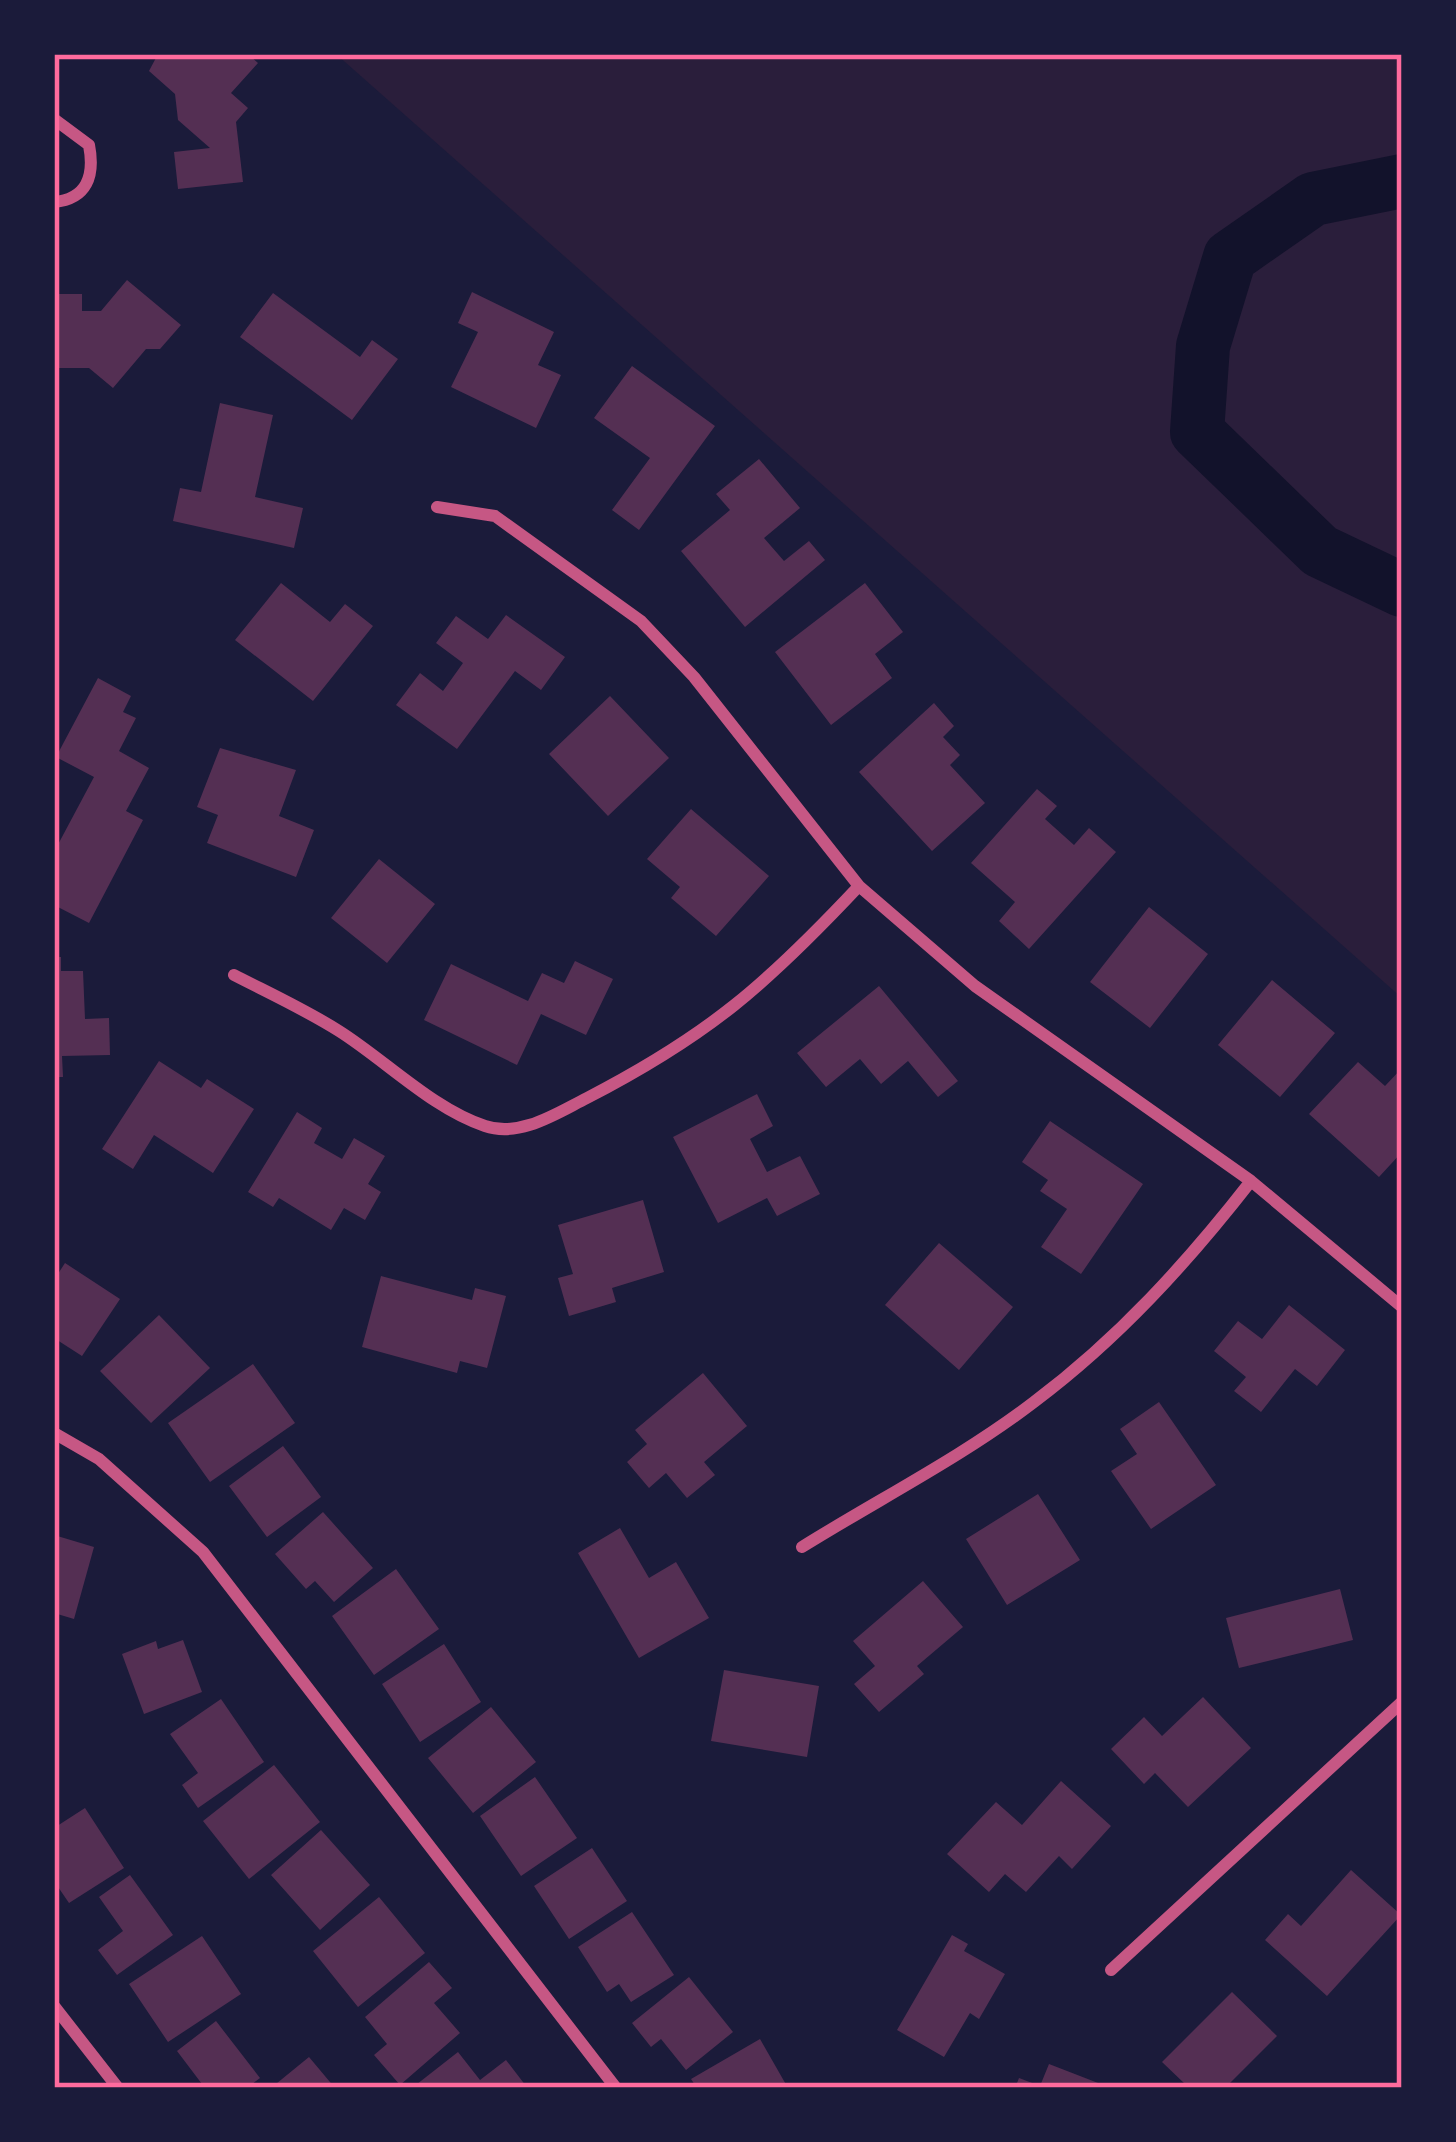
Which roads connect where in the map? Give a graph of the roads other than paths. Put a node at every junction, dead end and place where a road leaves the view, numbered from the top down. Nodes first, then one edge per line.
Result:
1 (54, 119) edge
2 (54, 202) edge
3 (437, 507) dead end
4 (859, 886) junction
5 (234, 975) dead end
6 (1251, 1180) junction
7 (1402, 1307) edge
8 (54, 1433) edge
9 (802, 1547) dead end
10 (1402, 1702) edge
11 (1111, 1970) dead end
12 (54, 2006) edge
13 (118, 2088) edge
14 (616, 2088) edge

1 - 2 street
3 - 4 street
4 - 5 street
4 - 6 street
6 - 7 street
6 - 9 street
8 - 14 street
10 - 11 street
12 - 13 street

